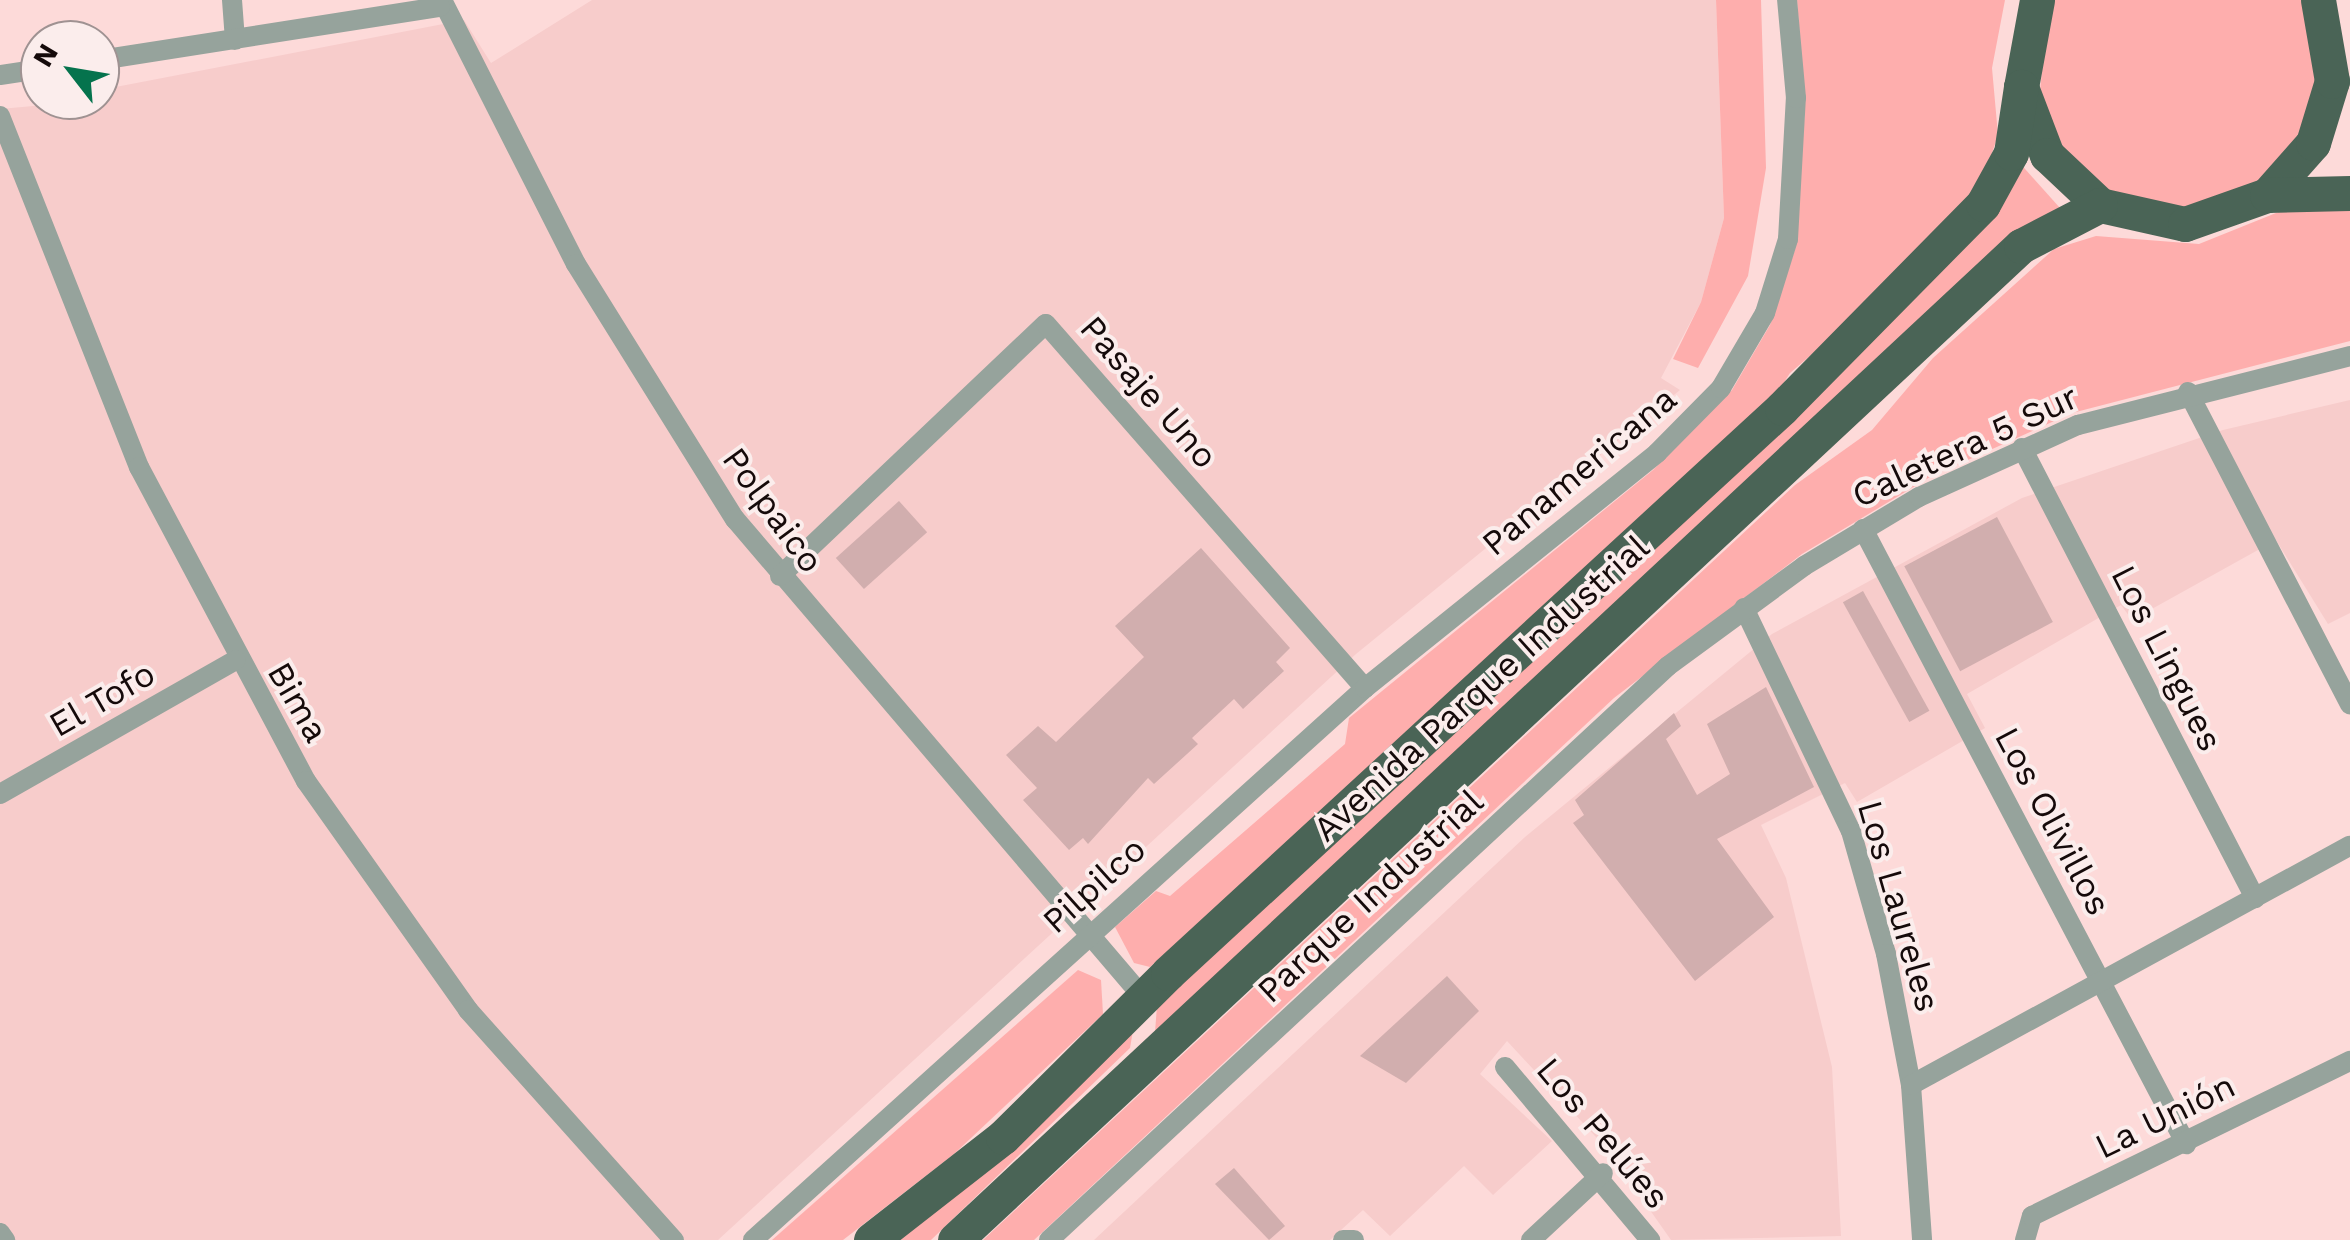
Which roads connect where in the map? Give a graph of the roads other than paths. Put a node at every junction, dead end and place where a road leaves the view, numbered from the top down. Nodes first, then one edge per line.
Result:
1 (232, 0) edge
2 (1788, 0) edge
3 (2318, 0) edge
4 (2034, 2) edge
5 (441, 3) edge
6 (235, 40) junction
7 (120, 57) edge
8 (2021, 86) junction
9 (0, 116) edge
10 (2338, 122) edge
11 (2350, 193) edge
12 (2267, 195) junction
13 (2100, 205) junction
14 (2350, 356) edge
15 (2188, 392) junction
16 (2022, 448) junction
17 (1863, 529) junction
18 (780, 576) junction
19 (1488, 590) joint
20 (1744, 608) junction
21 (236, 660) junction
22 (1366, 688) junction
23 (2350, 705) edge
24 (0, 794) edge
25 (2350, 846) edge
26 (2255, 898) junction
27 (1088, 935) junction
28 (2101, 982) junction
29 (1143, 998) junction
30 (2350, 1061) edge
31 (1505, 1067) dead end
32 (1911, 1085) junction
33 (1105, 1102) junction
34 (2186, 1144) junction
35 (1603, 1173) junction
36 (0, 1233) edge
37 (6, 1240) edge
38 (674, 1240) edge
39 (753, 1240) edge
40 (871, 1240) edge
41 (956, 1240) edge
42 (1049, 1240) edge
43 (1531, 1240) edge
44 (1650, 1240) edge
45 (1922, 1240) edge
46 (2025, 1240) edge

1 - 6 street
2 - 19 street, Panamericana
3 - 10 highway
4 - 8 highway, Avenida Parque Industrial
5 - 6 street
5 - 18 street, Polpaico
6 - 7 street
8 - 13 highway
8 - 29 highway, Avenida Parque Industrial
9 - 21 street, Bima
10 - 12 highway
11 - 12 highway
12 - 13 highway
13 - 33 highway, Avenida Parque Industrial
14 - 15 street, Caletera 5 Sur
15 - 16 street, Caletera 5 Sur
15 - 23 street
16 - 17 street, Caletera 5 Sur
16 - 26 street, Los Lingues
17 - 20 street, Caletera 5 Sur
17 - 28 street, Los Olivillos
18 - 22 street, Pasaje Uno
18 - 27 street, Polpaico
19 - 22 street, Pilpilco
20 - 32 street, Los Laureles
20 - 42 street, Parque Industrial
21 - 24 street, El Tofo
21 - 38 street, Bima
22 - 27 street, Pilpilco
25 - 26 street
26 - 28 street
27 - 29 street, Polpaico
27 - 39 street, Pilpilco
28 - 32 street
28 - 34 street, Los Olivillos
29 - 33 highway
29 - 40 highway, Avenida Parque Industrial
30 - 34 street, La Unión
31 - 35 street, Los Pelúes
32 - 45 street, Los Laureles
33 - 41 highway, Avenida Parque Industrial
34 - 46 street, La Unión
35 - 43 street
35 - 44 street, Los Pelúes
36 - 37 street

